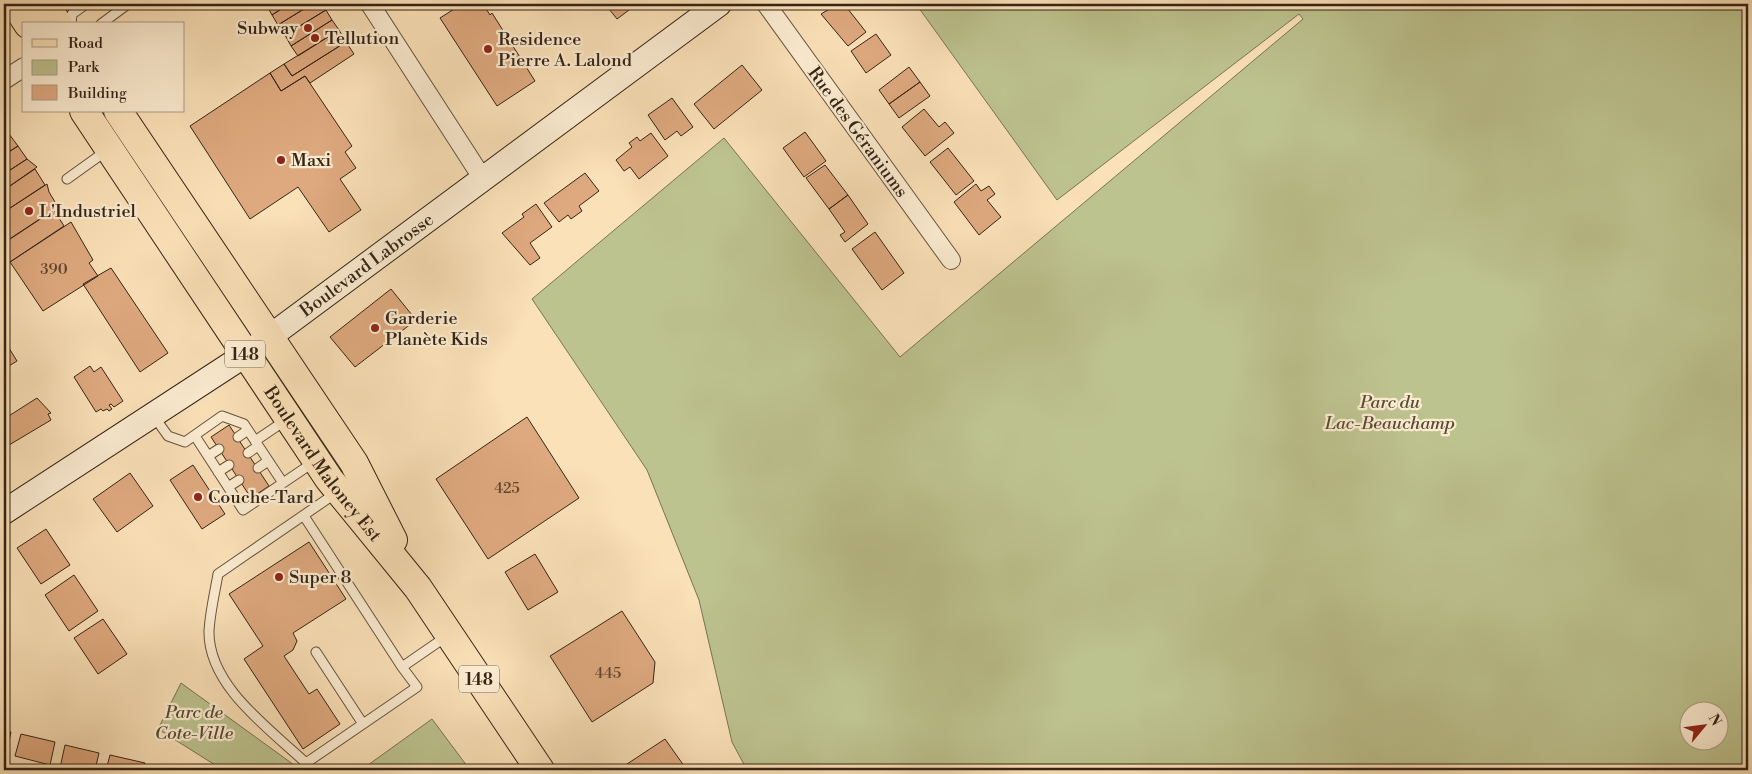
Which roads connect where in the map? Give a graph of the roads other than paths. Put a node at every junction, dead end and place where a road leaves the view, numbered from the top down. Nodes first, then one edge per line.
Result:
1 (15, 4) edge
2 (45, 4) edge
3 (86, 4) edge
4 (128, 4) edge
5 (370, 4) edge
6 (719, 4) edge
7 (766, 4) edge
8 (27, 22) edge
9 (57, 22) edge
10 (71, 22) edge
11 (103, 22) edge
12 (22, 68) edge
13 (4, 80) edge
14 (85, 112) edge
15 (119, 112) edge
16 (109, 149) junction
17 (483, 178) junction
18 (67, 179) dead end
19 (951, 260) dead end
20 (270, 336) junction
21 (245, 355) junction
22 (153, 415) junction
23 (289, 418) junction
24 (248, 430) junction
25 (195, 436) junction
26 (238, 437) dead end
27 (257, 444) junction
28 (219, 449) dead end
29 (248, 453) dead end
30 (208, 456) junction
31 (316, 460) junction
32 (268, 461) junction
33 (229, 465) dead end
34 (258, 468) dead end
35 (218, 472) junction
36 (239, 480) dead end
37 (283, 483) junction
38 (228, 487) junction
39 (339, 492) junction
40 (4, 512) edge
41 (304, 516) junction
42 (418, 588) junction
43 (449, 635) junction
44 (316, 652) dead end
45 (402, 666) junction
46 (363, 724) junction
47 (540, 770) edge

1 - 8 main road
2 - 9 main road
3 - 10 lane
4 - 11 lane
5 - 17 street
6 - 17 main road, Boulevard Labrosse
7 - 19 street, Rue des Géraniums
12 - 13 street
14 - 16 main road, Boulevard Maloney Est / 148
15 - 20 main road, Boulevard Maloney Est / 148
16 - 18 lane
16 - 21 main road, Boulevard Maloney Est / 148
17 - 20 main road, Boulevard Labrosse
20 - 21 main road, Boulevard Labrosse
20 - 42 main road, Boulevard Maloney Est / 148
21 - 22 main road, Boulevard Labrosse
21 - 23 main road, Boulevard Maloney Est / 148
22 - 25 lane
22 - 40 main road, Boulevard Labrosse
23 - 27 lane
23 - 31 main road, Boulevard Maloney Est / 148
24 - 25 lane
24 - 26 lane
24 - 27 lane
25 - 30 lane
27 - 29 lane
27 - 32 lane
28 - 30 lane
30 - 35 lane
31 - 37 lane
31 - 39 main road, Boulevard Maloney Est / 148
32 - 34 lane
32 - 37 lane
33 - 35 lane
35 - 38 lane
36 - 38 lane
37 - 38 lane
39 - 41 lane
39 - 42 main road, Boulevard Maloney Est / 148
41 - 45 lane
41 - 46 lane
42 - 43 main road, Boulevard Maloney Est / 148
43 - 45 lane
43 - 47 main road, Boulevard Maloney Est / 148
44 - 46 lane
45 - 46 lane

